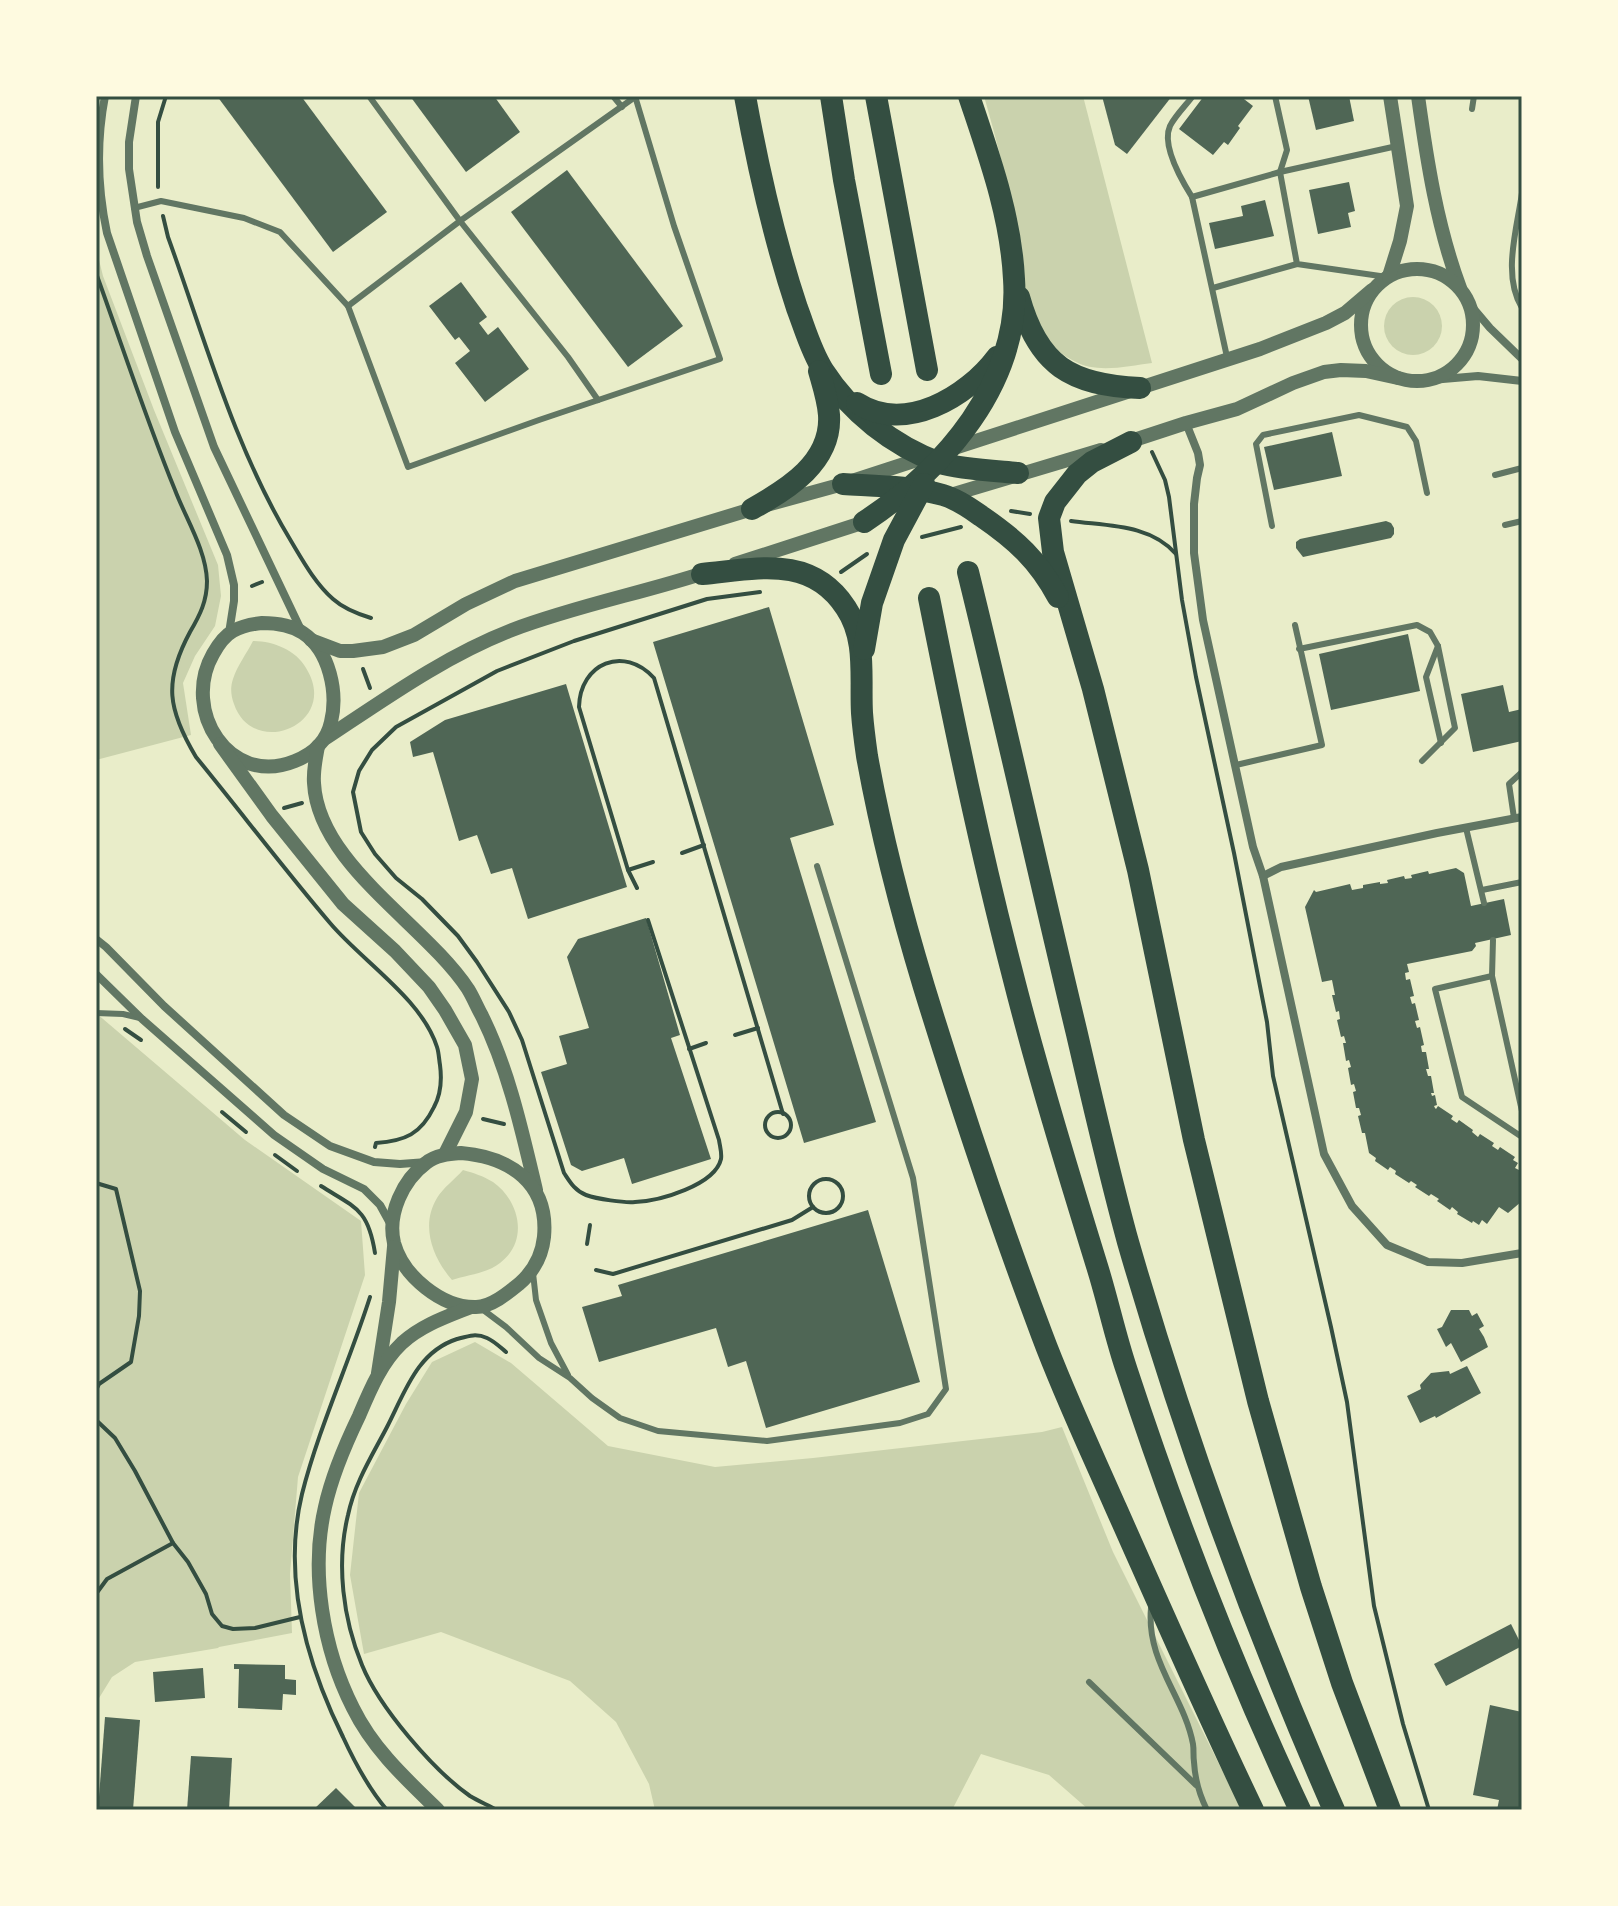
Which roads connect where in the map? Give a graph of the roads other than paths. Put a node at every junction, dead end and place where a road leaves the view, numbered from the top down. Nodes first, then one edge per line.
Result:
1 (105, 96) edge
2 (136, 96) edge
3 (369, 96) edge
4 (613, 96) edge
5 (635, 96) edge
6 (745, 96) edge
7 (831, 96) edge
8 (876, 96) edge
9 (969, 96) edge
10 (1193, 96) edge
11 (1275, 96) edge
12 (1390, 96) edge
13 (1418, 96) edge
14 (1474, 96) edge
15 (622, 107) junction
16 (1472, 109) dead end
17 (1397, 146) junction
18 (1280, 172) junction
19 (1522, 193) edge
20 (1192, 197) junction
21 (134, 208) junction
22 (460, 221) junction
23 (1297, 264) junction
24 (1388, 276) junction
25 (1015, 281) junction
26 (1213, 288) junction
27 (1460, 288) junction
28 (1372, 290) junction
29 (1468, 302) junction
30 (348, 306) junction
31 (1522, 308) edge
32 (1008, 341) junction
33 (815, 354) junction
34 (1522, 359) edge
35 (1228, 361) junction
36 (927, 370) dead end
37 (881, 374) dead end
38 (1398, 378) junction
39 (1431, 380) junction
40 (1522, 381) edge
41 (1140, 388) junction
42 (839, 391) junction
43 (598, 400) junction
44 (1186, 423) junction
45 (1136, 449) junction
46 (944, 455) junction
47 (1522, 468) edge
48 (1018, 473) junction
49 (1495, 475) dead end
50 (843, 484) junction
51 (1427, 493) dead end
52 (914, 495) junction
53 (947, 496) junction
54 (752, 509) junction
55 (1522, 521) edge
56 (864, 522) joint
57 (1505, 525) dead end
58 (1272, 526) dead end
59 (968, 572) dead end
60 (702, 574) junction
61 (929, 598) dead end
62 (1295, 625) dead end
63 (229, 633) junction
64 (307, 636) junction
65 (1438, 646) junction
66 (1299, 649) junction
67 (1082, 654) junction
68 (861, 666) junction
69 (1522, 676) edge
70 (1522, 689) edge
71 (322, 742) junction
72 (1441, 743) junction
73 (220, 744) junction
74 (1422, 761) dead end
75 (1236, 765) junction
76 (1522, 772) edge
77 (1518, 817) edge
78 (1466, 828) junction
79 (817, 866) dead end
80 (1263, 876) junction
81 (1522, 882) edge
82 (1482, 890) junction
83 (1484, 903) dead end
84 (96, 939) edge
85 (1493, 940) dead end
86 (96, 974) edge
87 (1492, 976) junction
88 (96, 1013) edge
89 (142, 1019) junction
90 (1522, 1111) edge
91 (1522, 1137) edge
92 (445, 1154) junction
93 (428, 1162) junction
94 (536, 1190) junction
95 (392, 1227) junction
96 (394, 1243) junction
97 (1522, 1253) edge
98 (533, 1270) junction
99 (475, 1307) junction
100 (378, 1373) junction
101 (570, 1378) junction
102 (1153, 1593) junction
103 (1089, 1682) dead end
104 (1196, 1785) junction
105 (438, 1810) edge
106 (1207, 1810) edge
107 (1253, 1810) edge
108 (1300, 1810) edge
109 (1334, 1810) edge
110 (1390, 1810) edge

1 - 63 street
2 - 21 street
3 - 22 lane
4 - 15 lane
5 - 15 lane
5 - 43 lane
6 - 33 highway
7 - 37 highway
8 - 36 highway
9 - 25 highway
10 - 20 lane
11 - 18 lane
12 - 17 street
13 - 27 street
14 - 16 lane
15 - 22 lane
17 - 18 lane
17 - 24 street
18 - 20 lane
18 - 23 lane
19 - 31 lane
20 - 26 lane
21 - 30 lane
21 - 64 street
22 - 30 lane
22 - 43 lane
23 - 24 lane
23 - 26 lane
24 - 27 street
24 - 28 street
25 - 32 highway
25 - 41 highway
26 - 35 lane
27 - 29 street
28 - 35 street
28 - 38 street
29 - 34 street
29 - 39 street
30 - 43 lane
32 - 42 highway
32 - 46 highway
33 - 42 highway
33 - 54 highway
35 - 41 street
38 - 39 street
38 - 44 street
39 - 40 street
41 - 46 street
42 - 46 highway
44 - 45 street
44 - 75 street
45 - 48 street
45 - 67 highway
46 - 48 highway
46 - 50 street
46 - 52 highway
47 - 49 lane
48 - 53 street
50 - 52 highway
50 - 54 street
51 - 58 lane
52 - 53 highway
52 - 56 highway
52 - 68 highway
53 - 67 highway
54 - 64 street
55 - 57 lane
56 - 60 street
59 - 109 highway
60 - 68 highway
60 - 71 street
61 - 108 highway
62 - 66 lane
63 - 64 street
63 - 73 street
64 - 71 street
65 - 66 lane
65 - 72 lane
65 - 72 lane
66 - 75 lane
67 - 110 highway
68 - 102 highway
69 - 70 lane
71 - 73 street
71 - 94 street
72 - 74 lane
73 - 92 street
75 - 80 street
76 - 77 lane
77 - 78 street
78 - 80 street
78 - 82 lane
79 - 101 lane
80 - 97 street
81 - 82 lane
82 - 83 lane
84 - 93 street
85 - 87 lane
86 - 89 street
87 - 90 lane
87 - 91 lane
88 - 89 lane
89 - 95 street
92 - 93 street
92 - 94 street
93 - 95 street
94 - 98 street
95 - 96 street
96 - 99 street
96 - 100 street
98 - 99 street
98 - 101 lane
99 - 100 street
99 - 101 lane
100 - 105 street
102 - 104 lane
102 - 107 highway
103 - 104 lane
104 - 106 lane

